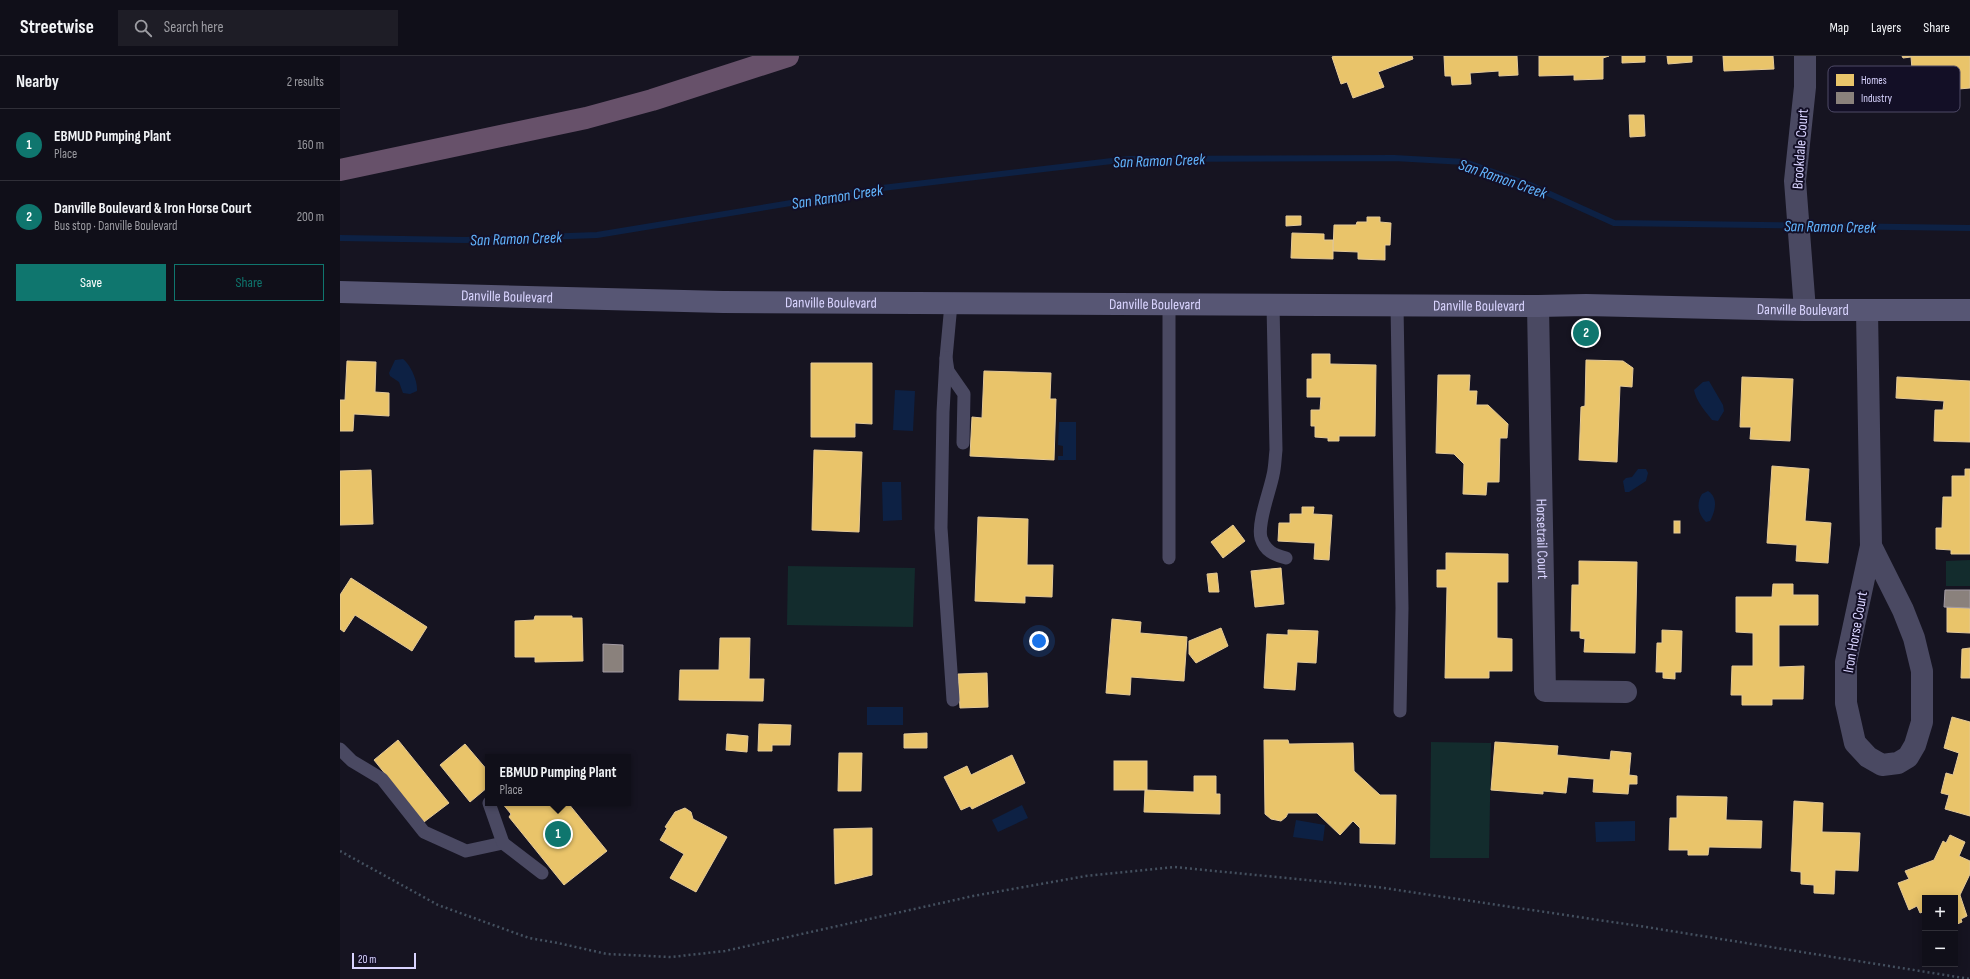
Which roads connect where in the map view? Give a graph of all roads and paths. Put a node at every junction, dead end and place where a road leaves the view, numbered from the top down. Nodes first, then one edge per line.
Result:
1 (788, 56) edge
2 (1805, 56) edge
3 (340, 170) edge
4 (340, 292) edge
5 (951, 304) junction
6 (1170, 305) junction
7 (1273, 305) junction
8 (1398, 305) junction
9 (1538, 306) junction
10 (1805, 310) junction
11 (1867, 310) junction
12 (1970, 310) edge
13 (946, 358) junction
14 (963, 443) dead end
15 (1871, 546) junction
16 (1169, 558) dead end
17 (1286, 558) dead end
18 (1626, 692) dead end
19 (953, 700) dead end
20 (1400, 712) dead end
21 (340, 748) edge
22 (490, 806) edge
23 (503, 843) junction
24 (340, 851) edge
25 (542, 873) dead end
26 (1970, 979) edge

1 - 3 highway
2 - 10 street, Brookdale Court
4 - 5 main road, Danville Boulevard
5 - 6 main road, Danville Boulevard
5 - 13 lane
6 - 7 main road, Danville Boulevard
6 - 16 lane
7 - 8 main road, Danville Boulevard
7 - 17 lane
8 - 9 main road, Danville Boulevard
8 - 20 lane
9 - 10 main road, Danville Boulevard
9 - 18 street, Horsetrail Court
10 - 11 main road, Danville Boulevard
11 - 12 main road, Danville Boulevard
11 - 15 street, Iron Horse Court
13 - 14 lane
13 - 19 lane
15 - 15 street, Iron Horse Court
21 - 23 lane
22 - 23 lane
23 - 25 lane
24 - 26 path

